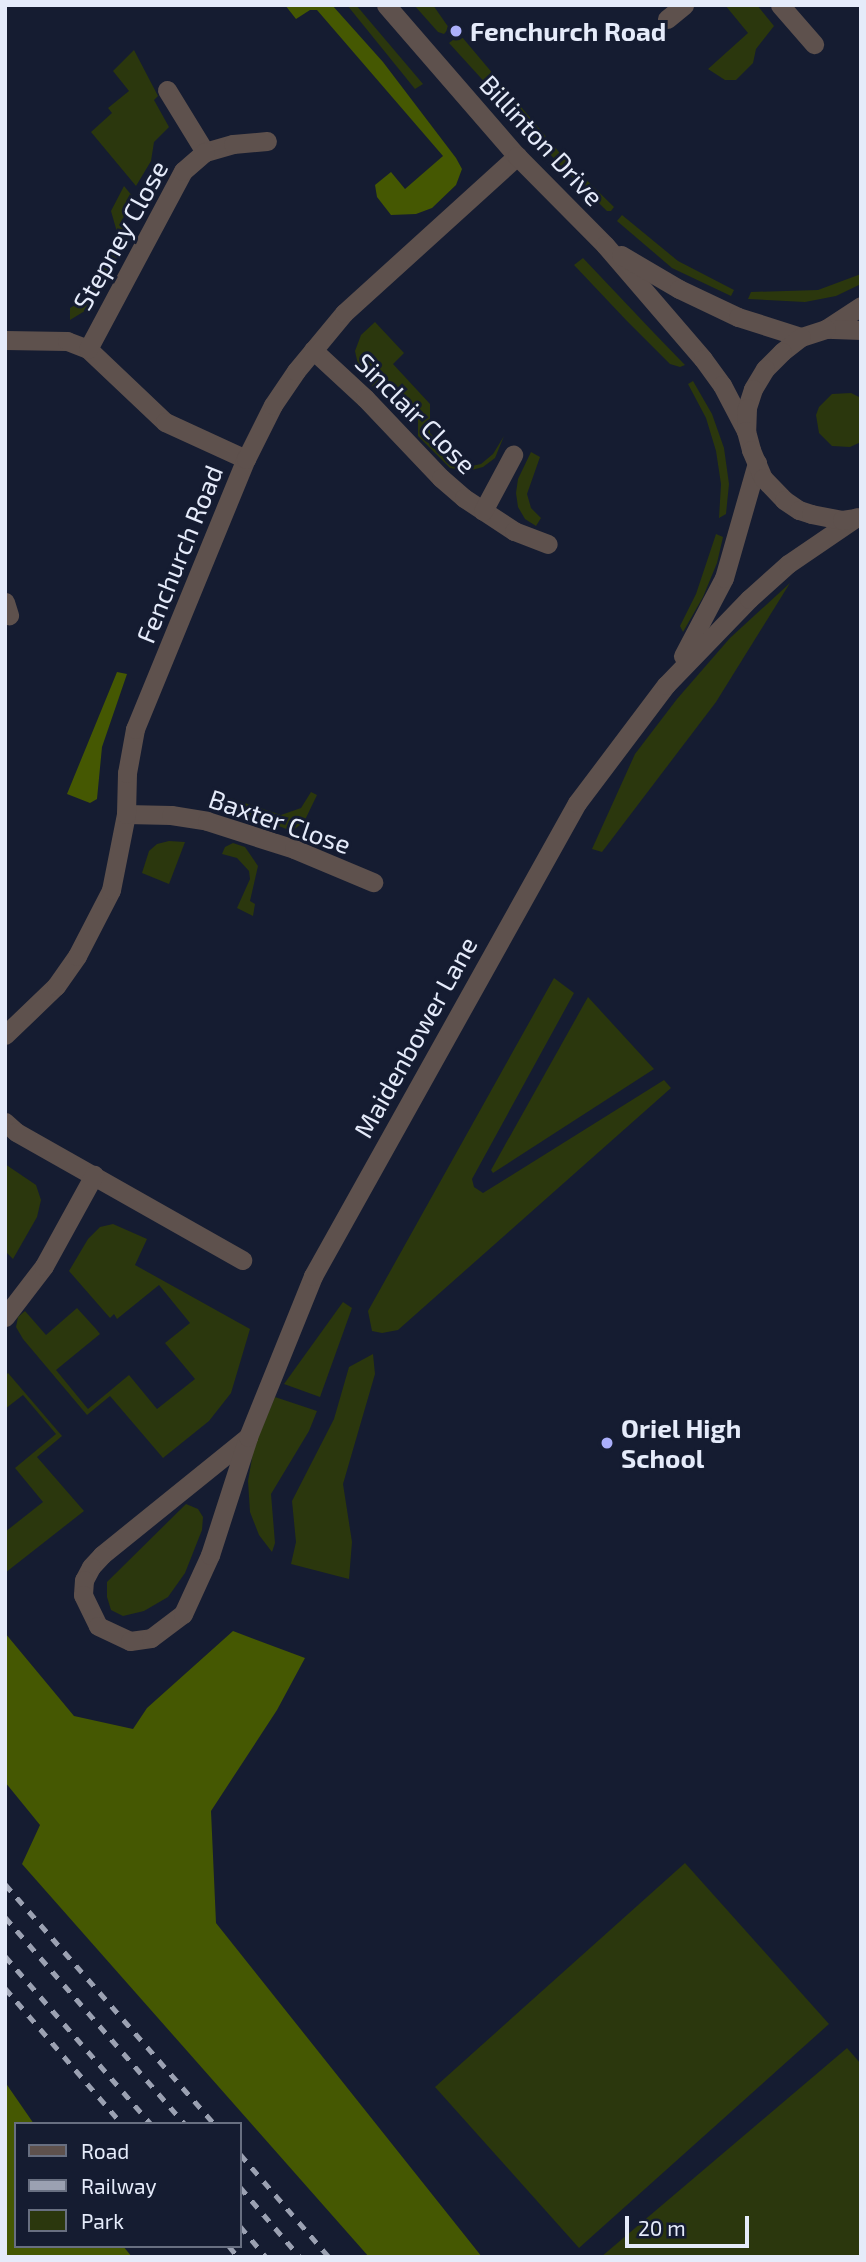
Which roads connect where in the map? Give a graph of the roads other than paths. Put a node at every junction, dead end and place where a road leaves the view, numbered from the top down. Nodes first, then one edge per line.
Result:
1 (386, 5) edge
2 (684, 5) edge
3 (780, 5) edge
4 (667, 19) dead end
5 (814, 44) dead end
6 (167, 90) dead end
7 (267, 141) dead end
8 (205, 152) junction
9 (517, 156) junction
10 (605, 245) junction
11 (861, 306) edge
12 (825, 329) junction
13 (861, 330) edge
14 (801, 337) junction
15 (5, 340) edge
16 (88, 349) junction
17 (313, 350) junction
18 (746, 431) junction
19 (513, 455) dead end
20 (246, 459) junction
21 (757, 463) junction
22 (483, 512) junction
23 (859, 517) edge
24 (548, 544) dead end
25 (666, 684) junction
26 (126, 814) junction
27 (373, 882) dead end
28 (5, 1035) edge
29 (5, 1122) edge
30 (94, 1175) junction
31 (242, 1260) dead end
32 (5, 1317) edge
33 (248, 1437) junction

1 - 9 street, Billinton Drive
2 - 4 street
3 - 5 street
6 - 8 street, Stepney Close
7 - 8 street, Stepney Close
8 - 16 street, Stepney Close
9 - 10 street, Billinton Drive
9 - 17 street, Fenchurch Road
10 - 14 street, Billinton Drive
10 - 18 street, Billinton Drive
11 - 12 street
12 - 13 street
12 - 14 street
14 - 18 street
15 - 16 street
16 - 20 street
17 - 20 street, Fenchurch Road
17 - 22 street, Sinclair Close
18 - 21 street, Billinton Drive
19 - 22 street, Sinclair Close
20 - 26 street, Fenchurch Road
21 - 23 street, Billinton Drive
21 - 25 street, Maidenbower Lane
22 - 24 street, Sinclair Close
23 - 25 street, Maidenbower Lane
25 - 33 street, Maidenbower Lane
26 - 27 street, Baxter Close
26 - 28 street, Fenchurch Road
29 - 30 street
30 - 31 street
30 - 32 street
33 - 33 street, Maidenbower Lane

